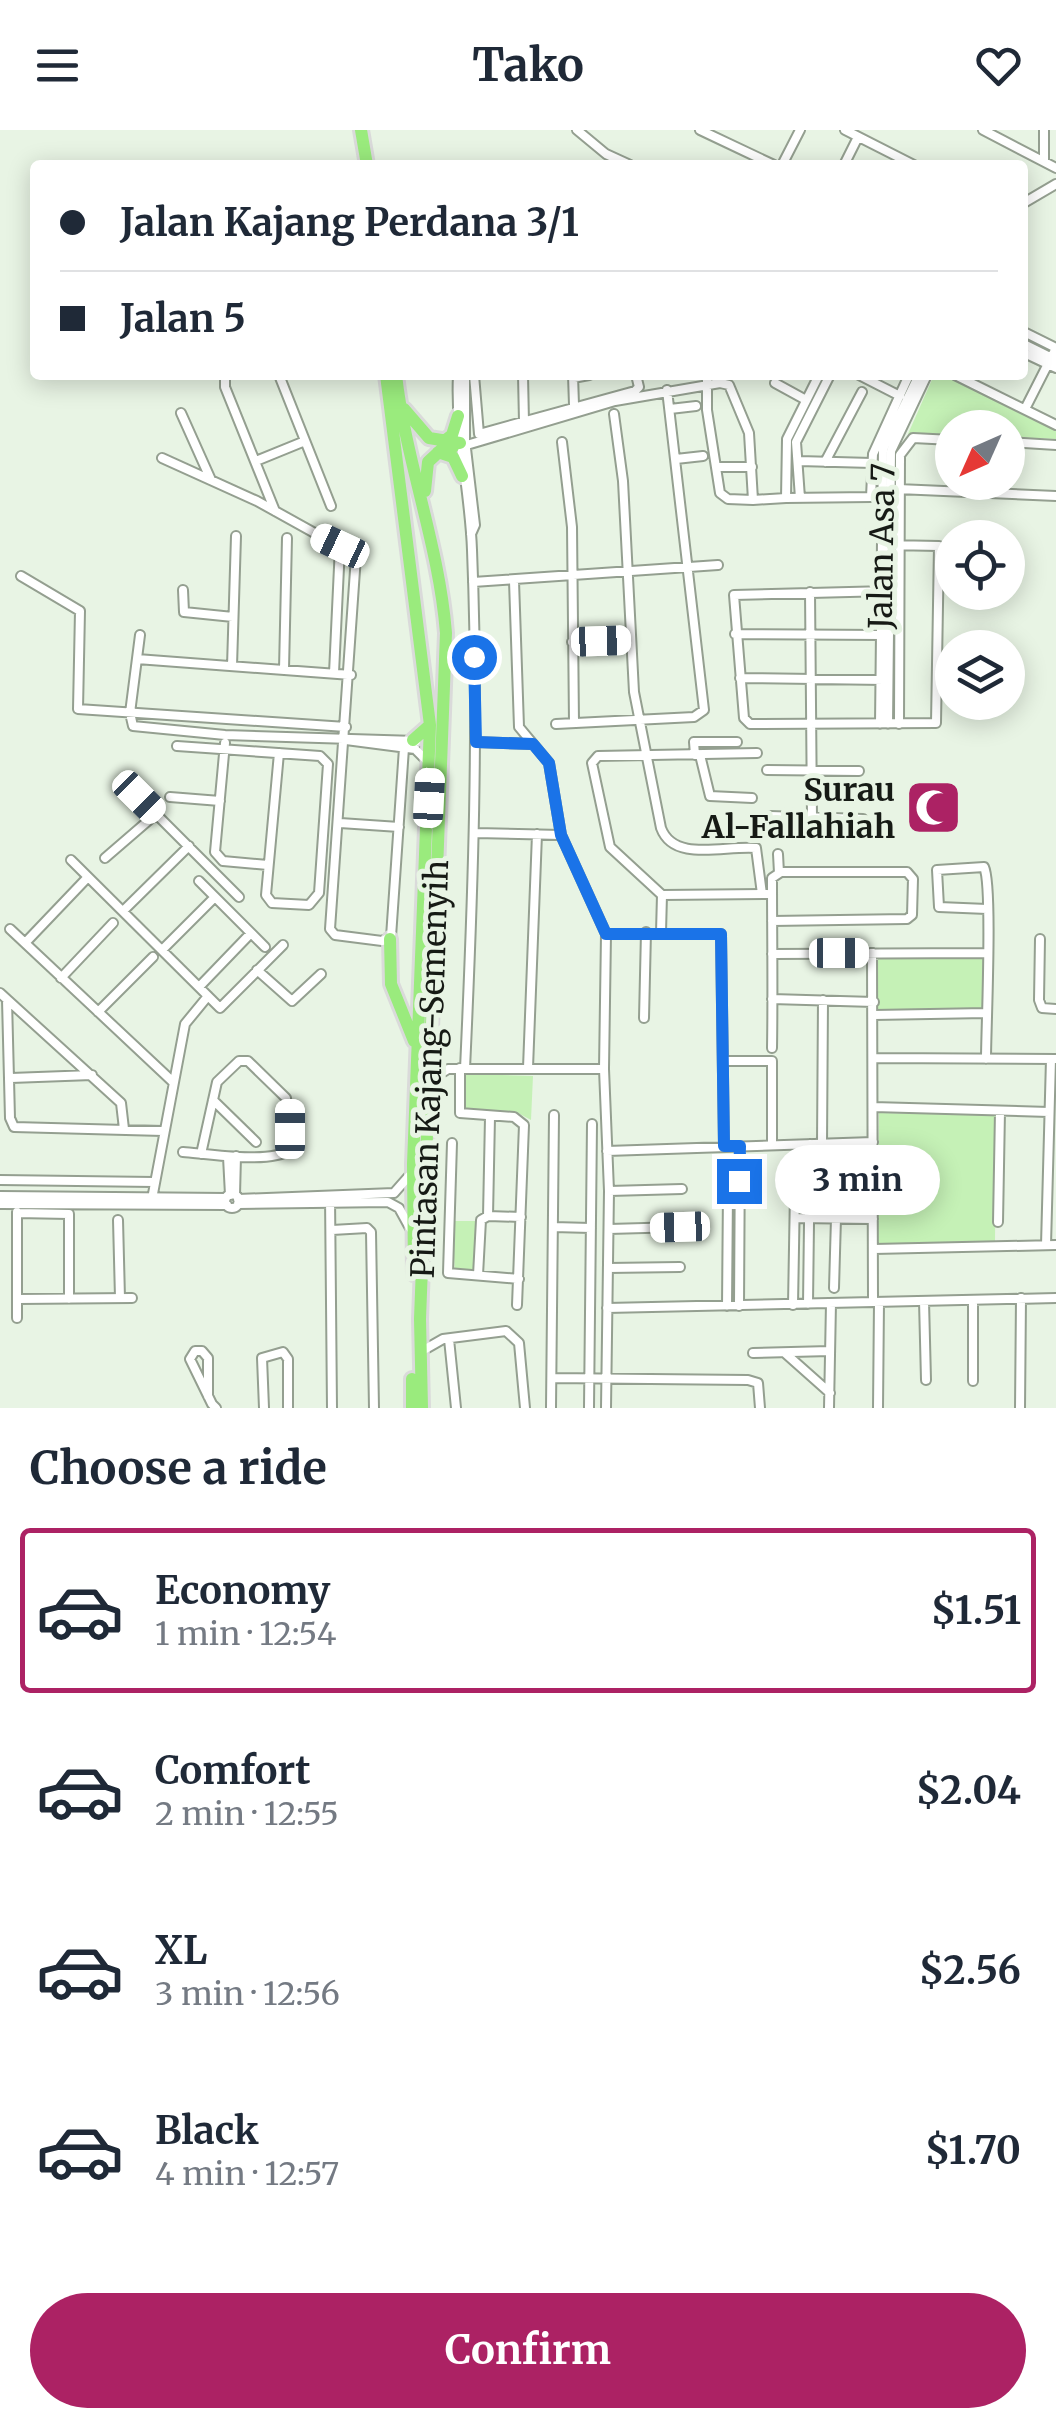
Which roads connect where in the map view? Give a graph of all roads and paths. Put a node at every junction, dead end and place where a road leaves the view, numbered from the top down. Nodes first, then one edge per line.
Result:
1 (577, 130) edge
2 (592, 130) edge
3 (700, 130) edge
4 (800, 130) edge
5 (845, 130) edge
6 (983, 130) edge
7 (1044, 130) edge
8 (354, 131) edge
9 (998, 134) edge
10 (858, 137) junction
11 (590, 141) junction
12 (357, 160) edge
13 (365, 160) edge
14 (622, 160) edge
15 (763, 160) edge
16 (785, 160) edge
17 (846, 160) edge
18 (901, 160) edge
19 (1044, 160) junction
20 (1056, 168) edge
21 (1056, 184) edge
22 (1028, 200) edge
23 (1028, 334) edge
24 (1028, 347) edge
25 (1056, 348) edge
26 (1028, 354) edge
27 (1053, 362) edge
28 (225, 380) edge
29 (281, 380) edge
30 (387, 380) edge
31 (397, 380) edge
32 (460, 380) edge
33 (460, 380) edge
34 (474, 380) edge
35 (523, 380) edge
36 (573, 380) edge
37 (637, 380) edge
38 (703, 380) edge
39 (707, 380) edge
40 (711, 380) edge
41 (732, 380) edge
42 (781, 380) edge
43 (817, 380) edge
44 (826, 380) edge
45 (869, 380) edge
46 (909, 380) edge
47 (916, 380) edge
48 (923, 380) edge
49 (965, 380) edge
50 (729, 385) junction
51 (667, 390) junction
52 (862, 392) dead end
53 (812, 395) junction
54 (907, 399) junction
55 (399, 404) junction
56 (574, 405) junction
57 (696, 406) dead end
58 (1025, 409) junction
59 (670, 410) junction
60 (181, 413) dead end
61 (614, 414) dead end
62 (458, 416) junction
63 (524, 422) junction
64 (1056, 425) edge
65 (895, 433) junction
66 (935, 440) edge
67 (306, 441) junction
68 (907, 441) junction
69 (562, 442) dead end
70 (1025, 443) edge
71 (1056, 444) edge
72 (465, 445) junction
73 (439, 447) junction
74 (702, 456) dead end
75 (162, 458) dead end
76 (676, 459) junction
77 (256, 461) junction
78 (798, 461) junction
79 (825, 462) junction
80 (872, 463) junction
81 (718, 466) junction
82 (752, 467) junction
83 (462, 476) junction
84 (211, 480) junction
85 (898, 489) junction
86 (1056, 496) edge
87 (422, 498) junction
88 (786, 498) junction
89 (800, 498) junction
90 (885, 498) junction
91 (752, 500) junction
92 (331, 506) dead end
93 (275, 511) junction
94 (471, 534) junction
95 (236, 536) dead end
96 (287, 538) dead end
97 (893, 544) junction
98 (340, 546) junction
99 (718, 565) dead end
100 (690, 568) junction
101 (626, 573) junction
102 (21, 576) dead end
103 (573, 577) junction
104 (514, 581) junction
105 (415, 582) junction
106 (442, 582) junction
107 (473, 582) junction
108 (183, 590) dead end
109 (884, 591) junction
110 (810, 592) junction
111 (233, 617) junction
112 (736, 634) junction
113 (140, 635) dead end
114 (883, 635) junction
115 (811, 636) junction
116 (630, 640) junction
117 (572, 642) junction
118 (137, 659) junction
119 (232, 666) junction
120 (284, 669) junction
121 (334, 673) junction
122 (351, 675) junction
123 (740, 678) junction
124 (811, 680) junction
125 (884, 680) junction
126 (130, 713) junction
127 (637, 720) junction
128 (281, 722) junction
129 (574, 723) junction
130 (556, 724) dead end
131 (813, 724) junction
132 (884, 724) junction
133 (899, 724) junction
134 (430, 725) junction
135 (346, 727) junction
136 (225, 735) junction
137 (280, 738) junction
138 (346, 740) junction
139 (431, 742) junction
140 (737, 742) dead end
141 (408, 744) junction
142 (533, 744) junction
143 (177, 746) dead end
144 (476, 747) junction
145 (224, 748) junction
146 (279, 753) junction
147 (644, 754) junction
148 (697, 754) junction
149 (757, 754) dead end
150 (430, 764) junction
151 (812, 769) junction
152 (766, 770) dead end
153 (859, 771) dead end
154 (139, 797) dead end
155 (170, 797) dead end
156 (752, 798) dead end
157 (220, 801) junction
158 (156, 814) junction
159 (770, 816) dead end
160 (812, 817) junction
161 (863, 819) dead end
162 (340, 823) junction
163 (399, 827) junction
164 (476, 832) junction
165 (537, 834) junction
166 (561, 835) junction
167 (189, 846) junction
168 (778, 854) dead end
169 (106, 858) dead end
170 (71, 860) dead end
171 (268, 865) junction
172 (780, 872) junction
173 (88, 876) junction
174 (199, 881) dead end
175 (767, 894) junction
176 (240, 896) dead end
177 (662, 896) junction
178 (215, 897) junction
179 (988, 909) junction
180 (123, 911) junction
181 (772, 920) junction
182 (113, 923) dead end
183 (10, 929) dead end
184 (646, 932) junction
185 (662, 932) junction
186 (251, 933) junction
187 (606, 934) junction
188 (390, 938) junction
189 (1040, 938) dead end
190 (25, 943) junction
191 (283, 944) dead end
192 (266, 947) dead end
193 (162, 950) junction
194 (872, 953) junction
195 (986, 953) junction
196 (772, 954) junction
197 (153, 957) dead end
198 (258, 970) junction
199 (322, 974) dead end
200 (61, 978) junction
201 (199, 987) junction
202 (3, 996) edge
203 (208, 996) junction
204 (772, 998) junction
205 (822, 1000) junction
206 (874, 1002) junction
207 (1056, 1010) edge
208 (98, 1012) junction
209 (986, 1013) junction
210 (874, 1015) junction
211 (644, 1018) dead end
212 (772, 1048) dead end
213 (423, 1054) junction
214 (874, 1058) junction
215 (986, 1059) junction
216 (1053, 1059) edge
217 (723, 1061) junction
218 (448, 1068) junction
219 (462, 1068) junction
220 (528, 1068) junction
221 (604, 1070) junction
222 (92, 1075) junction
223 (11, 1078) junction
224 (172, 1081) junction
225 (428, 1086) junction
226 (213, 1100) junction
227 (873, 1107) junction
228 (1000, 1110) junction
229 (1049, 1112) junction
230 (554, 1115) dead end
231 (490, 1117) junction
232 (592, 1124) dead end
233 (124, 1130) junction
234 (162, 1131) junction
235 (256, 1142) dead end
236 (873, 1142) junction
237 (452, 1143) dead end
238 (861, 1143) junction
239 (810, 1144) junction
240 (822, 1144) junction
241 (772, 1145) junction
242 (724, 1146) junction
243 (740, 1146) junction
244 (607, 1151) junction
245 (183, 1152) dead end
246 (201, 1154) junction
247 (232, 1156) junction
248 (413, 1164) junction
249 (0, 1180) edge
250 (739, 1181) junction
251 (154, 1182) junction
252 (682, 1189) dead end
253 (609, 1191) junction
254 (796, 1191) dead end
255 (0, 1196) edge
256 (152, 1199) junction
257 (232, 1199) junction
258 (331, 1200) junction
259 (0, 1204) edge
260 (17, 1205) junction
261 (488, 1216) junction
262 (522, 1218) junction
263 (796, 1218) junction
264 (836, 1218) junction
265 (809, 1219) junction
266 (862, 1219) junction
267 (873, 1219) junction
268 (118, 1220) dead end
269 (998, 1222) dead end
270 (553, 1227) junction
271 (680, 1227) dead end
272 (591, 1228) junction
273 (609, 1229) junction
274 (332, 1230) junction
275 (414, 1236) junction
276 (1051, 1245) edge
277 (874, 1248) junction
278 (680, 1267) dead end
279 (608, 1268) junction
280 (478, 1275) junction
281 (518, 1279) junction
282 (834, 1288) dead end
283 (120, 1298) junction
284 (132, 1298) dead end
285 (1020, 1298) junction
286 (1056, 1298) edge
287 (68, 1299) junction
288 (18, 1300) junction
289 (973, 1300) junction
290 (876, 1302) junction
291 (924, 1302) junction
292 (831, 1303) junction
293 (808, 1304) junction
294 (517, 1305) dead end
295 (793, 1305) junction
296 (728, 1306) junction
297 (739, 1306) junction
298 (607, 1308) junction
299 (17, 1318) dead end
300 (420, 1319) junction
301 (446, 1340) junction
302 (784, 1351) junction
303 (830, 1351) junction
304 (753, 1353) dead end
305 (420, 1354) junction
306 (552, 1378) junction
307 (589, 1378) junction
308 (606, 1378) junction
309 (926, 1380) dead end
310 (972, 1381) dead end
311 (830, 1392) junction
312 (208, 1396) junction
313 (414, 1407) edge
314 (216, 1408) edge
315 (264, 1408) edge
316 (288, 1408) edge
317 (332, 1408) edge
318 (374, 1408) edge
319 (456, 1408) edge
320 (524, 1408) edge
321 (551, 1408) edge
322 (590, 1408) edge
323 (606, 1408) edge
324 (760, 1408) edge
325 (830, 1408) edge
326 (878, 1408) edge
327 (1020, 1408) edge

1 - 11 street
2 - 11 street
3 - 15 street
4 - 16 street
5 - 10 street
6 - 9 street
7 - 19 street
8 - 12 highway
8 - 13 highway
9 - 19 street
10 - 17 street
10 - 18 street
11 - 14 street
19 - 20 street
21 - 22 street
23 - 25 street
24 - 27 street
25 - 27 street
26 - 27 street
27 - 58 street
28 - 77 street
29 - 67 street
30 - 105 highway, Pintasan Kajang-Semenyih
31 - 55 highway, Pintasan Kajang-Semenyih
32 - 62 street
33 - 72 street
34 - 63 street
35 - 63 street
36 - 56 street
37 - 56 street
38 - 51 street
39 - 81 street
40 - 50 street
41 - 50 street
42 - 53 street
43 - 53 street
44 - 53 street
45 - 54 street
46 - 54 street
47 - 54 street, Jalan Asa 7
48 - 54 street, Jalan Asa 7
49 - 58 street
50 - 82 street
51 - 59 street
51 - 72 street
52 - 79 street
53 - 78 street
53 - 88 street
54 - 65 street, Jalan Asa 7
54 - 80 street
55 - 73 highway
55 - 87 highway, Pintasan Kajang-Semenyih
56 - 63 street
57 - 59 street
58 - 64 street
59 - 76 street
60 - 84 street
61 - 101 street
62 - 72 street
62 - 73 highway
65 - 68 street
65 - 90 street, Jalan Asa 7
66 - 68 street
67 - 77 street
67 - 92 street
68 - 85 street, Jalan Asa 7
69 - 103 street
70 - 71 street
72 - 73 highway
72 - 83 street
72 - 94 street
73 - 83 highway
73 - 87 highway
74 - 76 street
75 - 84 street
76 - 100 street
77 - 93 street
78 - 79 street
78 - 89 street
79 - 80 street
80 - 89 street
81 - 82 street
81 - 91 street
82 - 91 street
83 - 94 street
84 - 93 street
85 - 86 street
85 - 97 street, Jalan Asa 7
87 - 106 highway, Pintasan Kajang-Semenyih
88 - 89 street
88 - 91 street
90 - 97 street, Jalan Asa 7
90 - 109 street, Jalan Asa 7
93 - 98 street
94 - 107 street
95 - 111 street
96 - 120 street
97 - 109 street, Jalan Asa 7
97 - 133 street, Jalan Asa 7
97 - 133 street
98 - 121 street
98 - 122 street
99 - 100 street
100 - 101 street
100 - 127 street
101 - 103 street
101 - 116 street
102 - 126 street
103 - 104 street
103 - 117 street
104 - 107 street
104 - 142 street
105 - 106 highway
105 - 134 highway, Pintasan Kajang-Semenyih
106 - 213 highway, Pintasan Kajang-Semenyih
107 - 144 street
108 - 111 street
109 - 110 street
109 - 114 street, Jalan Asa 7
110 - 112 street
110 - 115 street
111 - 119 street
112 - 115 street
112 - 123 street
113 - 118 street
114 - 115 street
114 - 125 street, Jalan Asa 7
115 - 124 street
116 - 117 street
116 - 127 street
117 - 129 street
118 - 119 street
118 - 126 street
119 - 120 street
120 - 121 street
121 - 122 street
122 - 135 street
123 - 124 street
123 - 131 street
124 - 125 street
124 - 131 street
125 - 132 street, Jalan Asa 7
126 - 128 street
126 - 136 street
127 - 129 street
127 - 147 street
128 - 135 street
128 - 137 street
129 - 130 street
131 - 132 street
131 - 151 street
132 - 133 street
134 - 139 highway, Pintasan Kajang-Semenyih
134 - 141 highway
135 - 138 street
136 - 137 street
136 - 145 street
137 - 138 street
138 - 141 street
138 - 162 street
139 - 141 street
139 - 150 highway, Pintasan Kajang-Semenyih
140 - 148 street
141 - 150 street
141 - 163 street
142 - 144 street
142 - 166 street
143 - 145 street
144 - 164 street
145 - 146 street
145 - 157 street
146 - 171 street
146 - 171 street
147 - 148 street
147 - 175 street
147 - 177 street
148 - 149 street
148 - 156 street
150 - 213 highway, Pintasan Kajang-Semenyih
151 - 152 street
151 - 153 street
151 - 160 street
154 - 158 street
155 - 157 street
157 - 171 street
158 - 167 street
158 - 169 street
159 - 160 street
160 - 161 street
162 - 163 street
162 - 188 street
163 - 188 street
164 - 165 street
164 - 219 street
165 - 166 street
165 - 220 street
166 - 187 street
167 - 176 street
167 - 180 street
168 - 172 street
170 - 173 street
172 - 175 street
172 - 181 street
173 - 180 street
173 - 190 street
174 - 178 street
175 - 177 street
175 - 181 street
177 - 185 street
178 - 186 street
178 - 193 street
179 - 179 street
179 - 195 street
180 - 193 street
181 - 196 street
182 - 200 street
183 - 190 street
184 - 185 street
184 - 187 street
184 - 211 street
185 - 217 street
186 - 192 street
186 - 201 street
187 - 221 street
188 - 213 highway
189 - 207 street
190 - 200 street
191 - 198 street
193 - 201 street
194 - 195 street
194 - 196 street
194 - 206 street
195 - 209 street
196 - 204 street
197 - 208 street
198 - 199 street
198 - 203 street
200 - 208 street
201 - 203 street
202 - 222 street
202 - 223 street
203 - 224 street
204 - 205 street
204 - 212 street
205 - 206 street
205 - 240 street
206 - 210 street
208 - 224 street
209 - 210 street
209 - 215 street
210 - 214 street
213 - 218 street
213 - 225 highway, Pintasan Kajang-Semenyih
213 - 248 highway, Pintasan Kajang-Semenyih
214 - 215 street
214 - 227 street
215 - 216 street
216 - 229 street
217 - 241 street
217 - 242 street
218 - 219 street
218 - 225 street
219 - 220 street
219 - 231 street
220 - 221 street
221 - 244 street
222 - 223 street
222 - 233 street
223 - 233 street
224 - 234 street
225 - 300 highway, Pintasan Kajang-Semenyih
226 - 235 street
226 - 246 street
226 - 247 street
227 - 228 street
227 - 236 street
228 - 229 street
228 - 269 street
229 - 276 street
230 - 270 street
231 - 261 street
231 - 262 street
232 - 272 street
233 - 234 street
234 - 251 street
236 - 238 street
236 - 267 street
237 - 280 street
238 - 240 street
238 - 266 street
239 - 240 street
239 - 241 street
239 - 265 street
241 - 243 street
242 - 243 street
242 - 244 street
243 - 250 street
244 - 253 street
245 - 246 street
246 - 247 street
247 - 257 street
248 - 258 street
248 - 275 highway, Pintasan Kajang-Semenyih
249 - 251 street
250 - 296 street
250 - 297 street
251 - 256 street
252 - 253 street
253 - 273 street
254 - 263 street
255 - 260 street
256 - 257 street
256 - 260 street
257 - 258 street
258 - 274 street
258 - 275 street
259 - 260 street
260 - 287 street
260 - 288 street
261 - 262 street
261 - 280 street
262 - 281 street
263 - 265 street
263 - 295 street
264 - 265 street
264 - 266 street
264 - 282 street
265 - 293 street
266 - 267 street
267 - 277 street
268 - 283 street
270 - 272 street
270 - 306 street
271 - 273 street
272 - 307 street
273 - 279 street
274 - 317 street
274 - 318 street
275 - 313 highway, Pintasan Kajang-Semenyih
276 - 277 street
277 - 290 street
278 - 279 street
279 - 298 street
280 - 281 street
281 - 294 street
283 - 284 street
283 - 287 street
285 - 286 street
285 - 289 street
285 - 327 street
287 - 288 street
288 - 299 street
289 - 291 street
289 - 310 street
290 - 291 street
290 - 292 street
290 - 326 street
291 - 309 street
292 - 293 street
292 - 303 street
293 - 295 street
295 - 297 street
296 - 297 street
296 - 298 street
298 - 308 street
300 - 301 street
300 - 305 highway, Pintasan Kajang-Semenyih
301 - 305 street
301 - 319 street
301 - 320 street
302 - 303 street
302 - 304 street
302 - 311 street
303 - 311 street
305 - 313 highway, Pintasan Kajang-Semenyih
306 - 307 street
306 - 321 street
307 - 308 street
307 - 322 street
308 - 323 street
308 - 324 street
311 - 325 street
312 - 312 street
312 - 314 street
315 - 316 street

